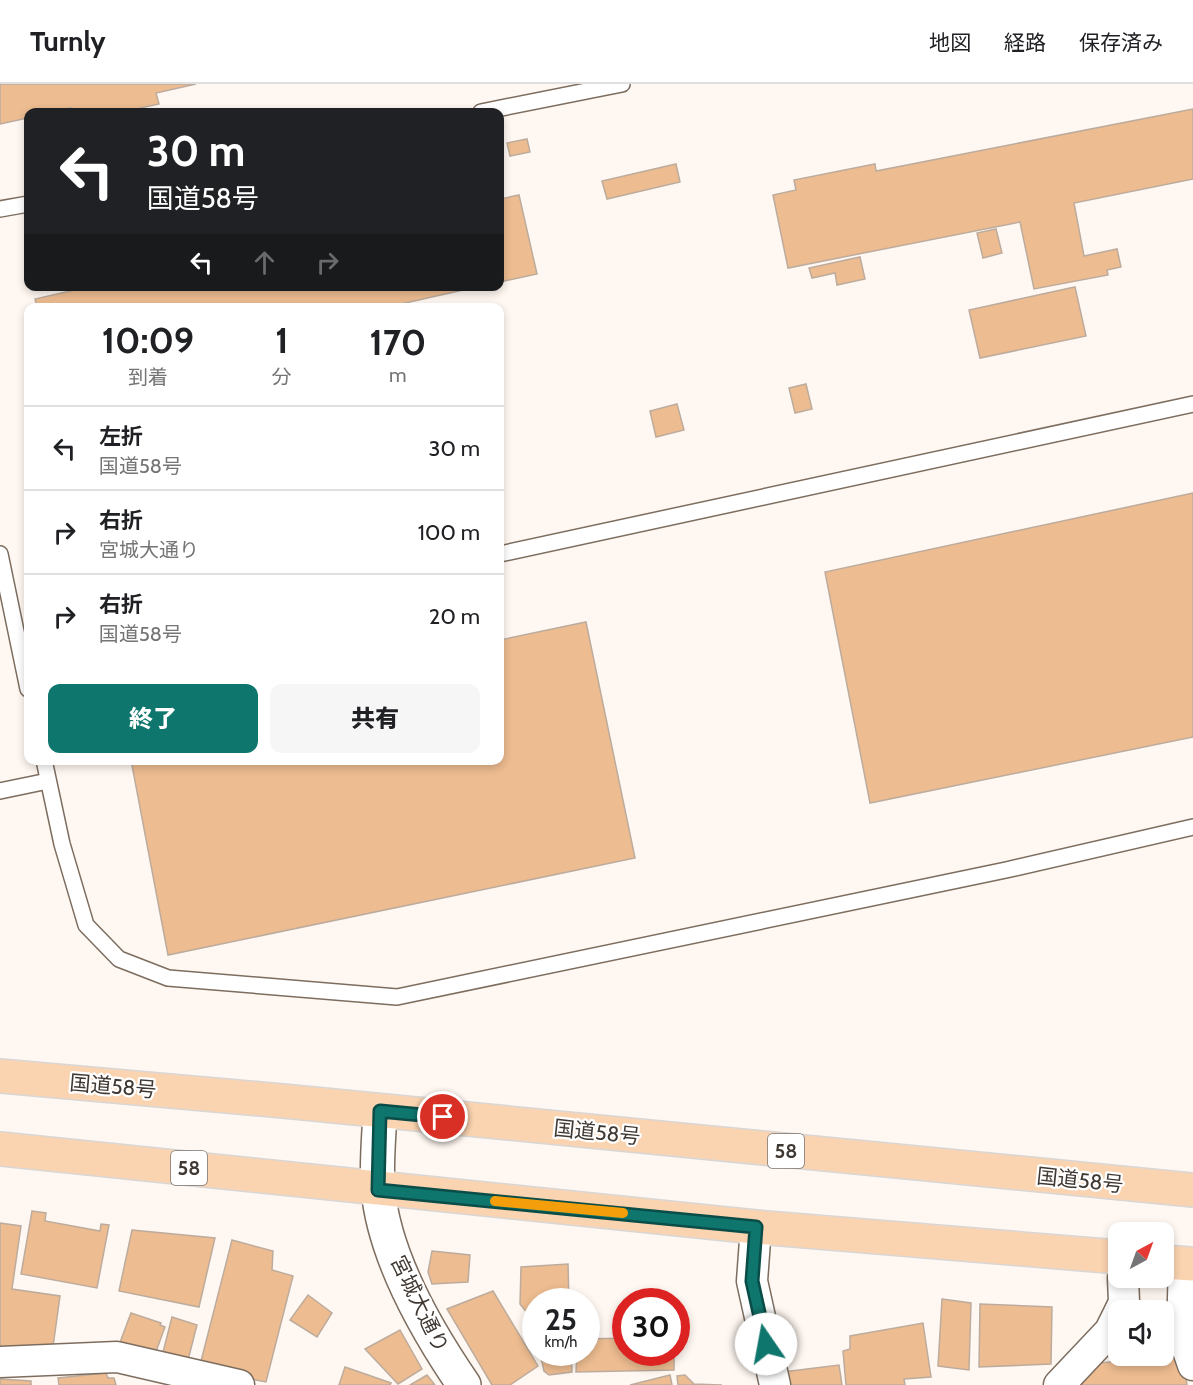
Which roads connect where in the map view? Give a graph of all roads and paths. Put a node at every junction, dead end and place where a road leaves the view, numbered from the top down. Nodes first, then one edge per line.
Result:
1 (622, 84) edge
2 (501, 108) edge
3 (24, 205) edge
4 (0, 209) edge
5 (1193, 404) edge
6 (504, 553) edge
7 (0, 554) edge
8 (24, 652) edge
9 (45, 765) edge
10 (48, 781) junction
11 (0, 791) edge
12 (1193, 827) edge
13 (0, 1076) edge
14 (380, 1111) junction
15 (0, 1149) edge
16 (378, 1190) junction
17 (1193, 1190) edge
18 (756, 1227) junction
19 (1108, 1256) edge
20 (1180, 1263) edge
21 (1108, 1333) edge
22 (0, 1362) edge
23 (1193, 1365) edge
24 (239, 1385) edge
25 (464, 1385) edge
26 (775, 1385) edge
27 (1059, 1385) edge

1 - 2 lane
3 - 4 lane
5 - 6 lane
7 - 8 lane
9 - 10 lane
10 - 11 lane
10 - 12 lane
13 - 14 highway, 国道58号 / 58
14 - 16 street, 宮城大通り
14 - 17 highway, 国道58号 / 58
15 - 16 highway, 58
16 - 18 highway, 58
16 - 25 street, 宮城大通り
18 - 19 highway, 58
18 - 26 street
20 - 23 street
21 - 27 street
22 - 24 street

